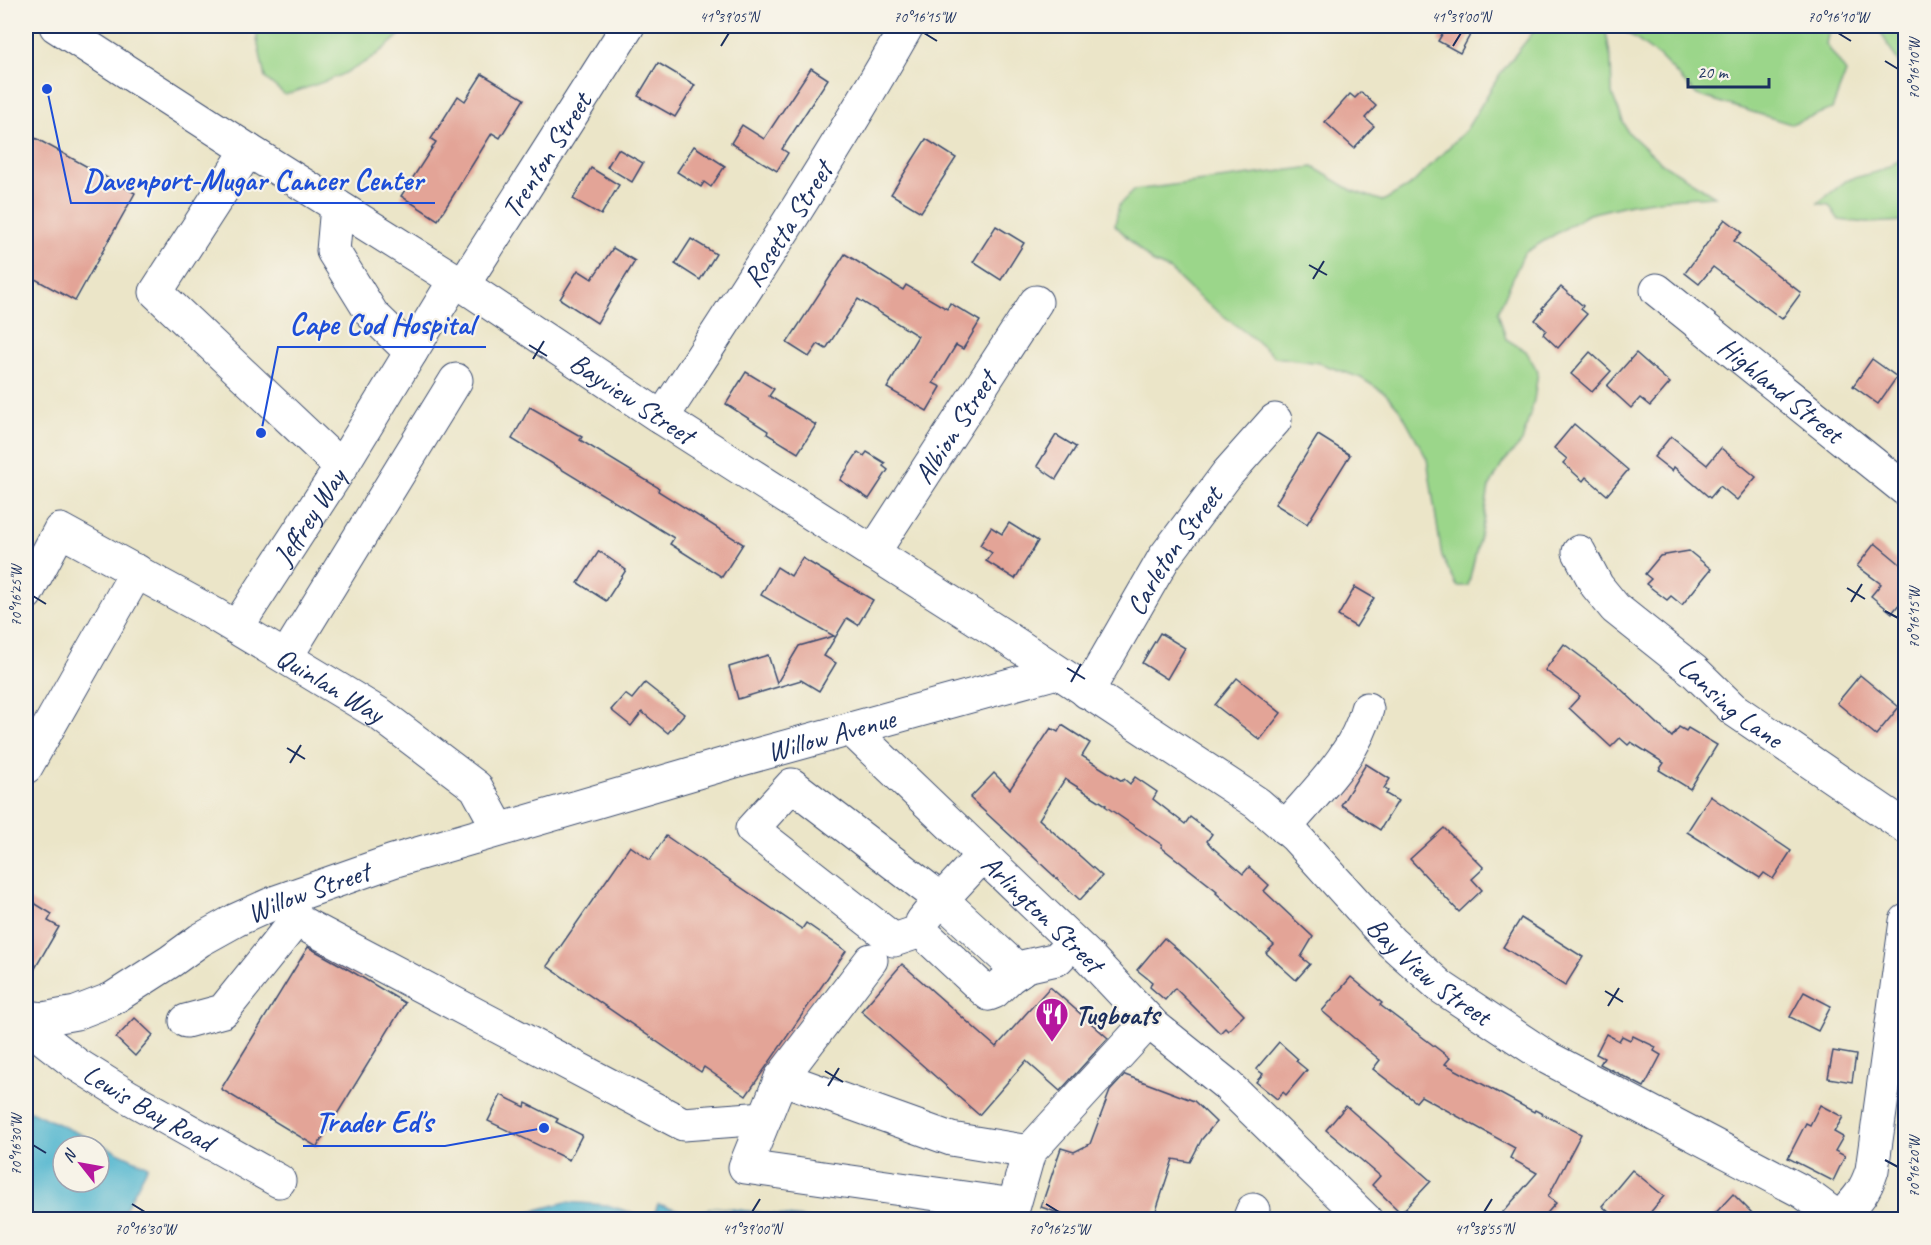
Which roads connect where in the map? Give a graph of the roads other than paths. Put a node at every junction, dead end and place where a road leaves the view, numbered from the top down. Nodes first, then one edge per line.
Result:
1 (56, 26) edge
2 (628, 26) edge
3 (907, 26) edge
4 (248, 150) junction
5 (337, 206) junction
6 (459, 283) junction
7 (1657, 290) dead end
8 (1036, 302) dead end
9 (411, 352) junction
10 (456, 380) dead end
11 (662, 418) junction
12 (1275, 420) dead end
13 (341, 467) junction
14 (1905, 489) edge
15 (1579, 552) dead end
16 (873, 553) junction
17 (136, 571) junction
18 (26, 594) edge
19 (237, 627) junction
20 (286, 657) junction
21 (1057, 672) junction
22 (1087, 692) junction
23 (1368, 709) dead end
24 (851, 729) junction
25 (26, 767) edge
26 (606, 798) joint
27 (1905, 827) edge
28 (1285, 828) junction
29 (499, 829) junction
30 (982, 855) junction
31 (942, 900) junction
32 (294, 908) junction
33 (1905, 921) edge
34 (921, 931) junction
35 (1073, 942) junction
36 (871, 960) dead end
37 (1019, 970) junction
38 (26, 1017) edge
39 (186, 1021) dead end
40 (1149, 1021) junction
41 (26, 1025) edge
42 (781, 1078) junction
43 (765, 1118) junction
44 (1029, 1152) junction
45 (279, 1181) dead end
46 (1023, 1212) edge
47 (1839, 1219) edge
48 (1366, 1220) edge

1 - 4 street, Bayview Street
2 - 6 street, Trenton Street
3 - 11 street, Rosetta Street
4 - 5 street, Bayview Street
4 - 13 street, Jeffrey Way
5 - 6 street, Bayview Street
5 - 9 street
6 - 9 street, Trenton Street
6 - 11 street, Bayview Street
7 - 14 street, Highland Street
8 - 16 street, Albion Street
9 - 13 street, Trenton Street
10 - 20 street
11 - 16 street, Bayview Street
12 - 22 street, Carleton Street
13 - 19 street, Jeffrey Way
15 - 27 street, Lansing Lane
16 - 21 street, Bayview Street
17 - 18 street, Quinlan Way
17 - 19 street, Quinlan Way
17 - 25 street
19 - 20 street, Quinlan Way
20 - 29 street, Quinlan Way
21 - 22 street, Bay View Street
21 - 24 street, Willow Avenue
22 - 28 street, Bay View Street
23 - 28 street
24 - 26 street, Willow Avenue
24 - 30 street, Arlington Street
26 - 29 street, Willow Street
28 - 47 street, Bay View Street
29 - 32 street, Willow Street
30 - 31 street
30 - 35 street, Arlington Street
31 - 34 street
31 - 34 street
31 - 37 street
32 - 38 street, Willow Street
32 - 39 street
32 - 43 street
33 - 47 street
34 - 37 street
35 - 37 street
35 - 40 street, Arlington Street
36 - 42 street
40 - 44 street
40 - 48 street, Arlington Street
41 - 45 street, Lewis Bay Road
42 - 43 street
42 - 44 street
43 - 46 street
44 - 46 street

